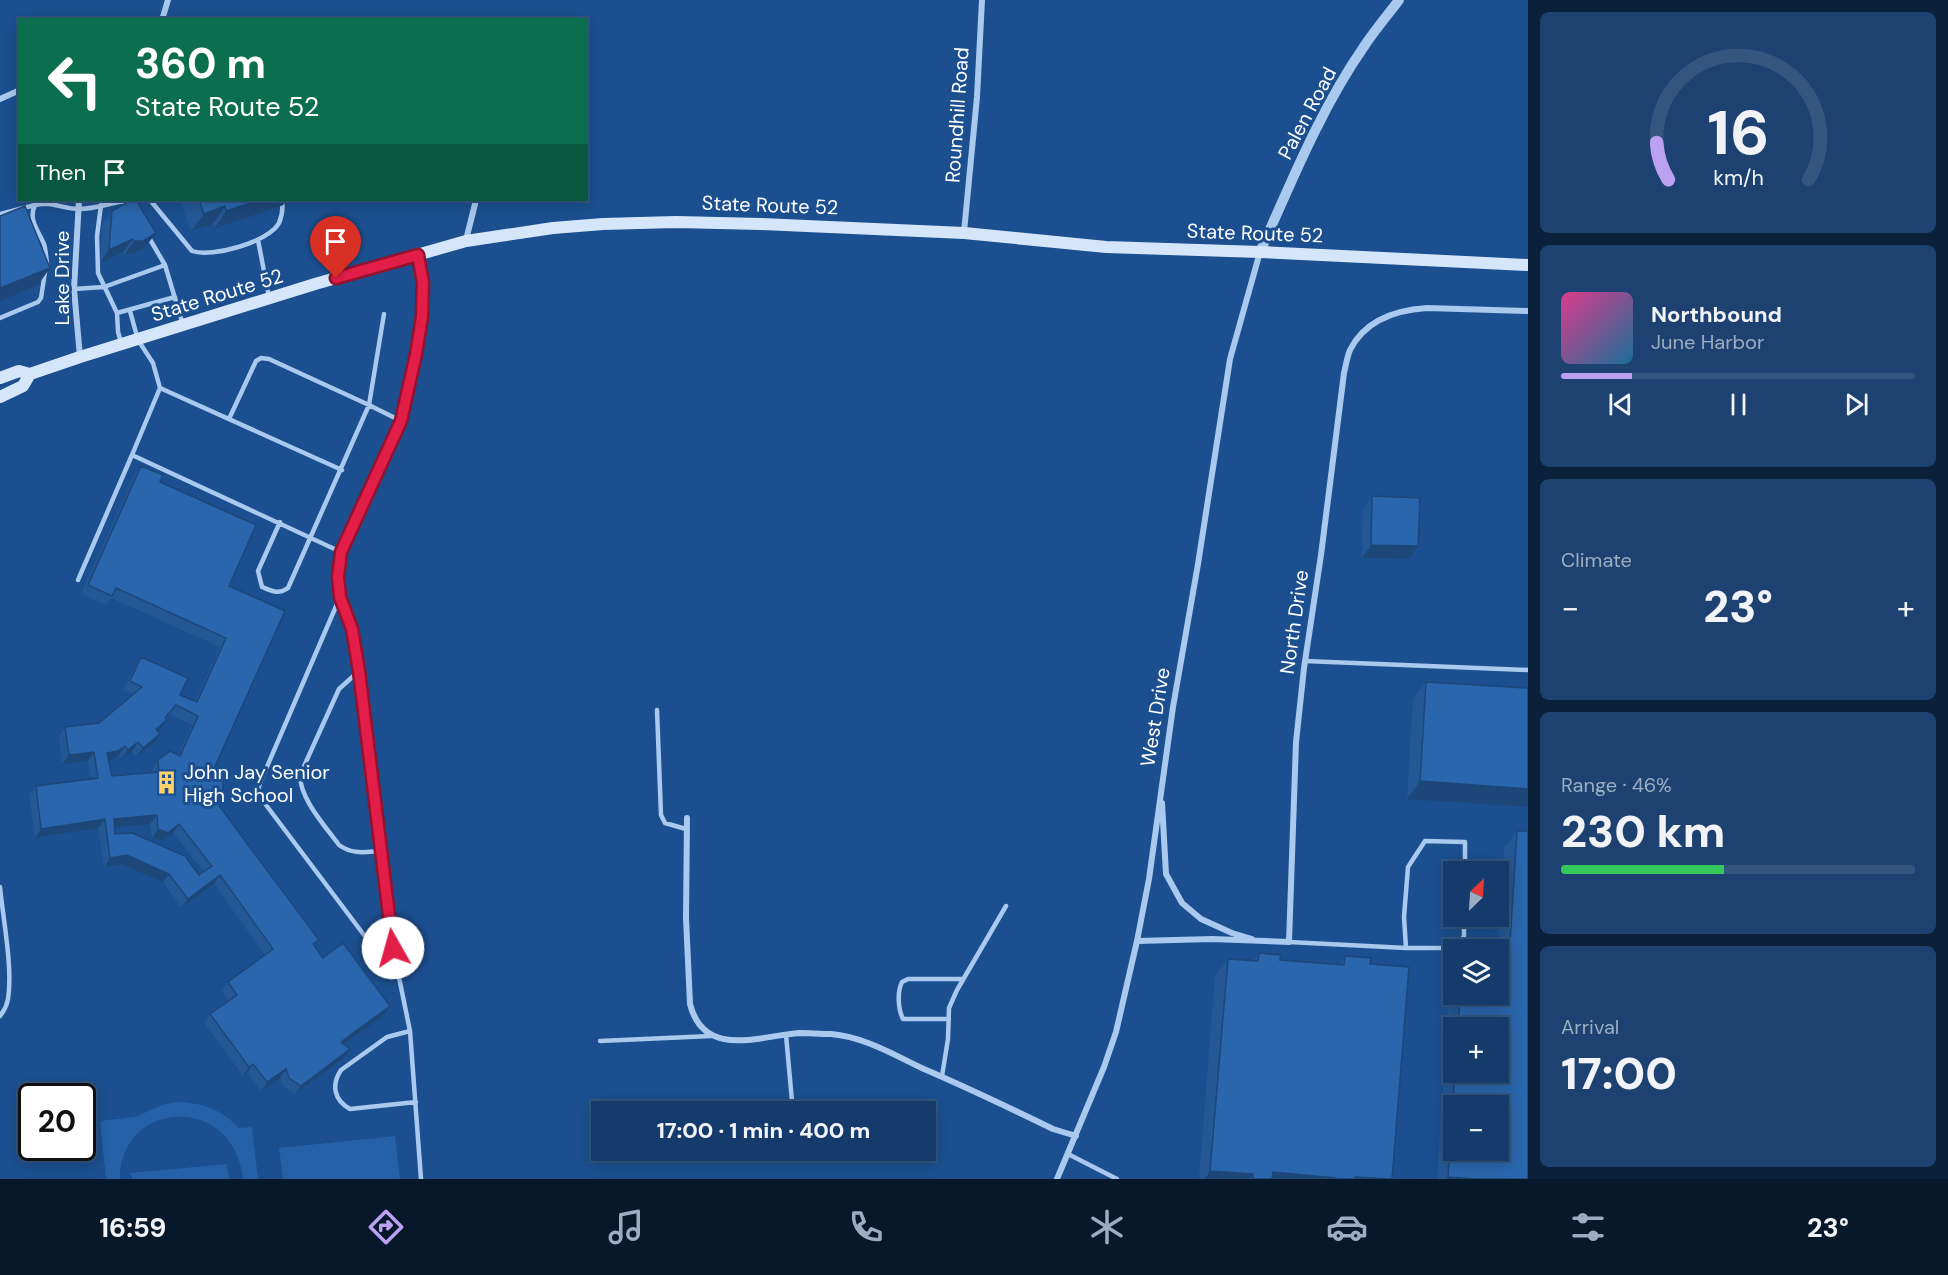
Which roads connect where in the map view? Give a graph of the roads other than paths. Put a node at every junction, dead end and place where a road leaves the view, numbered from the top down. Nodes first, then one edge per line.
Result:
1 (168, 0) edge
2 (982, 0) edge
3 (1399, 0) edge
4 (163, 18) edge
5 (18, 91) edge
6 (0, 99) edge
7 (79, 201) edge
8 (151, 201) edge
9 (282, 201) edge
10 (476, 201) edge
11 (35, 205) junction
12 (101, 205) junction
13 (79, 209) junction
14 (129, 209) edge
15 (0, 214) edge
16 (146, 232) edge
17 (964, 233) junction
18 (258, 240) junction
19 (466, 241) junction
20 (1260, 252) junction
21 (418, 255) junction
22 (165, 265) junction
23 (1528, 265) edge
24 (104, 286) junction
25 (74, 289) junction
26 (175, 297) junction
27 (270, 299) junction
28 (130, 311) junction
29 (1528, 311) edge
30 (117, 313) junction
31 (384, 314) dead end
32 (0, 318) edge
33 (183, 326) junction
34 (138, 340) junction
35 (121, 344) junction
36 (80, 357) junction
37 (30, 374) junction
38 (0, 378) edge
39 (160, 388) junction
40 (0, 397) edge
41 (369, 405) junction
42 (229, 419) junction
43 (401, 421) junction
44 (132, 455) junction
45 (342, 470) junction
46 (280, 522) junction
47 (311, 537) junction
48 (341, 552) junction
49 (78, 580) dead end
50 (340, 597) junction
51 (1305, 662) junction
52 (1528, 670) edge
53 (359, 671) junction
54 (657, 710) dead end
55 (1161, 786) junction
56 (687, 818) dead end
57 (686, 829) junction
58 (381, 851) junction
59 (1465, 861) edge
60 (0, 887) edge
61 (1006, 906) dead end
62 (1464, 927) edge
63 (1137, 941) junction
64 (1264, 942) junction
65 (1289, 942) junction
66 (393, 948) junction
67 (1406, 948) junction
68 (963, 979) junction
69 (0, 1016) edge
70 (949, 1019) junction
71 (410, 1031) junction
72 (786, 1035) junction
73 (711, 1036) junction
74 (600, 1041) dead end
75 (942, 1076) junction
76 (792, 1101) edge
77 (416, 1102) junction
78 (1076, 1136) junction
79 (1068, 1154) junction
80 (422, 1179) edge
81 (1057, 1179) edge
82 (1117, 1179) edge

1 - 4 street
2 - 17 street, Roundhill Road
3 - 20 street, Palen Road
5 - 6 street
7 - 13 street, Lake Drive
8 - 18 lane
9 - 18 lane
10 - 19 street
11 - 13 lane
11 - 15 lane
11 - 32 lane
12 - 13 lane
12 - 14 lane
12 - 24 lane
13 - 25 street, Lake Drive
16 - 22 lane
17 - 19 main road, State Route 52
17 - 20 main road, State Route 52
18 - 27 lane
19 - 21 main road, State Route 52
20 - 23 main road, State Route 52
20 - 55 street, West Drive
21 - 27 main road, State Route 52
21 - 43 lane
22 - 24 lane
22 - 26 lane
24 - 25 lane
24 - 30 lane
25 - 36 street, Lake Drive
26 - 28 lane
26 - 33 lane
27 - 33 main road, State Route 52
28 - 30 lane
28 - 34 lane
29 - 51 street, North Drive
30 - 35 lane
31 - 41 lane
33 - 34 main road, State Route 52
34 - 35 main road, State Route 52
34 - 39 lane
35 - 36 main road, State Route 52
36 - 37 main road, State Route 52
37 - 38 main road, State Route 52
37 - 40 main road, State Route 52
39 - 42 lane
39 - 44 lane
41 - 42 lane
41 - 43 lane
41 - 45 lane
42 - 45 lane
43 - 48 lane
44 - 46 lane
44 - 49 lane
45 - 47 lane
46 - 47 lane
46 - 47 lane
47 - 48 lane
48 - 50 lane
50 - 53 lane
50 - 66 lane
51 - 52 lane
51 - 65 street, North Drive
53 - 58 lane
53 - 58 lane
54 - 57 lane
55 - 63 street, West Drive
55 - 64 street
56 - 57 street
57 - 73 street
58 - 66 lane
59 - 67 lane
60 - 69 lane
61 - 68 lane
62 - 67 lane
63 - 64 street
63 - 78 street, West Drive
64 - 65 street
65 - 67 lane
66 - 71 lane
68 - 70 lane
68 - 70 lane
70 - 75 lane
71 - 77 lane
71 - 77 lane
72 - 73 street
72 - 75 street
72 - 76 lane
73 - 74 lane
75 - 78 street
77 - 80 lane
78 - 79 street, West Drive
79 - 81 street, West Drive
79 - 82 lane

